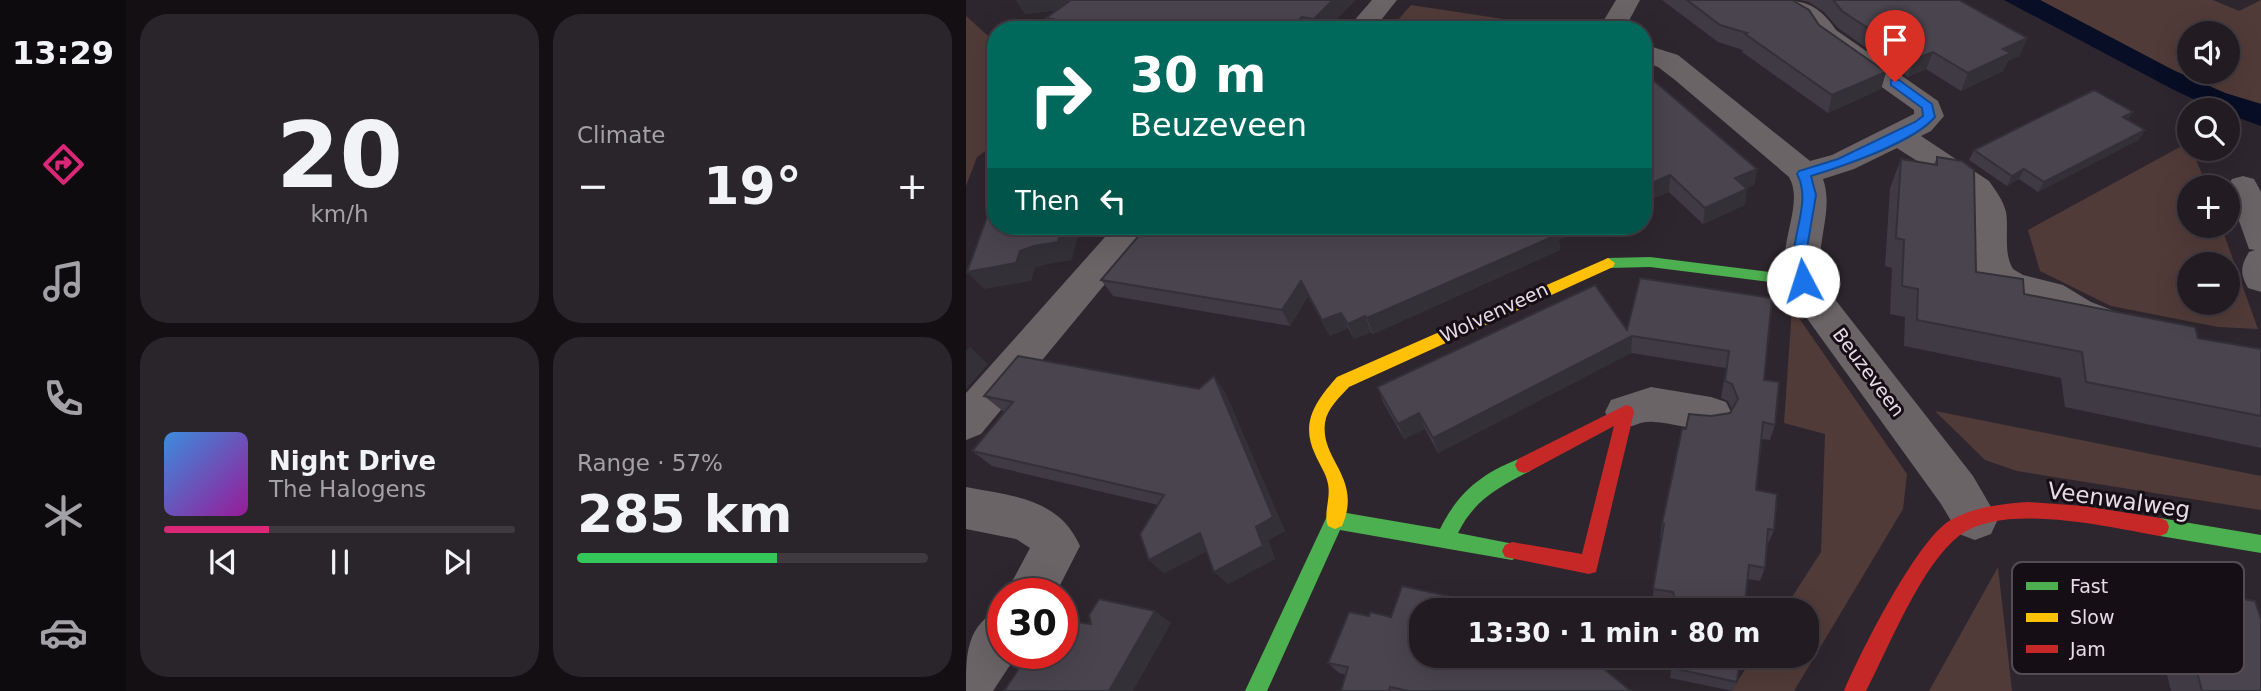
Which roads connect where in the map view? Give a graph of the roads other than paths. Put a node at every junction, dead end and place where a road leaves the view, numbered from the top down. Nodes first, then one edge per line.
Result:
1 (1385, 0) edge
2 (1628, 0) edge
3 (1783, 0) edge
4 (1367, 21) edge
5 (1616, 21) edge
6 (1652, 55) edge
7 (1899, 135) junction
8 (1803, 174) junction
9 (2243, 187) dead end
10 (1124, 235) edge
11 (2261, 240) edge
12 (2261, 261) edge
13 (2261, 279) edge
14 (1803, 281) junction
15 (2141, 331) edge
16 (1626, 412) junction
17 (1711, 414) edge
18 (966, 422) edge
19 (966, 508) edge
20 (1975, 519) junction
21 (1335, 520) junction
22 (1445, 538) junction
23 (2261, 544) edge
24 (1039, 578) edge
25 (987, 655) edge
26 (966, 685) edge
27 (1256, 691) edge
28 (1855, 691) edge

1 - 4 street
2 - 5 street
3 - 7 street
6 - 8 street
7 - 8 street
7 - 15 street
8 - 14 street
9 - 11 street
10 - 18 street
12 - 13 street
14 - 20 street, Beuzeveen
14 - 21 street, Wolvenveen
16 - 17 street
16 - 22 street
16 - 22 street
19 - 24 street
20 - 23 street, Veenwalweg
20 - 28 street, Veenwalweg
21 - 22 street
21 - 27 street, Wolvenveen
25 - 26 street

